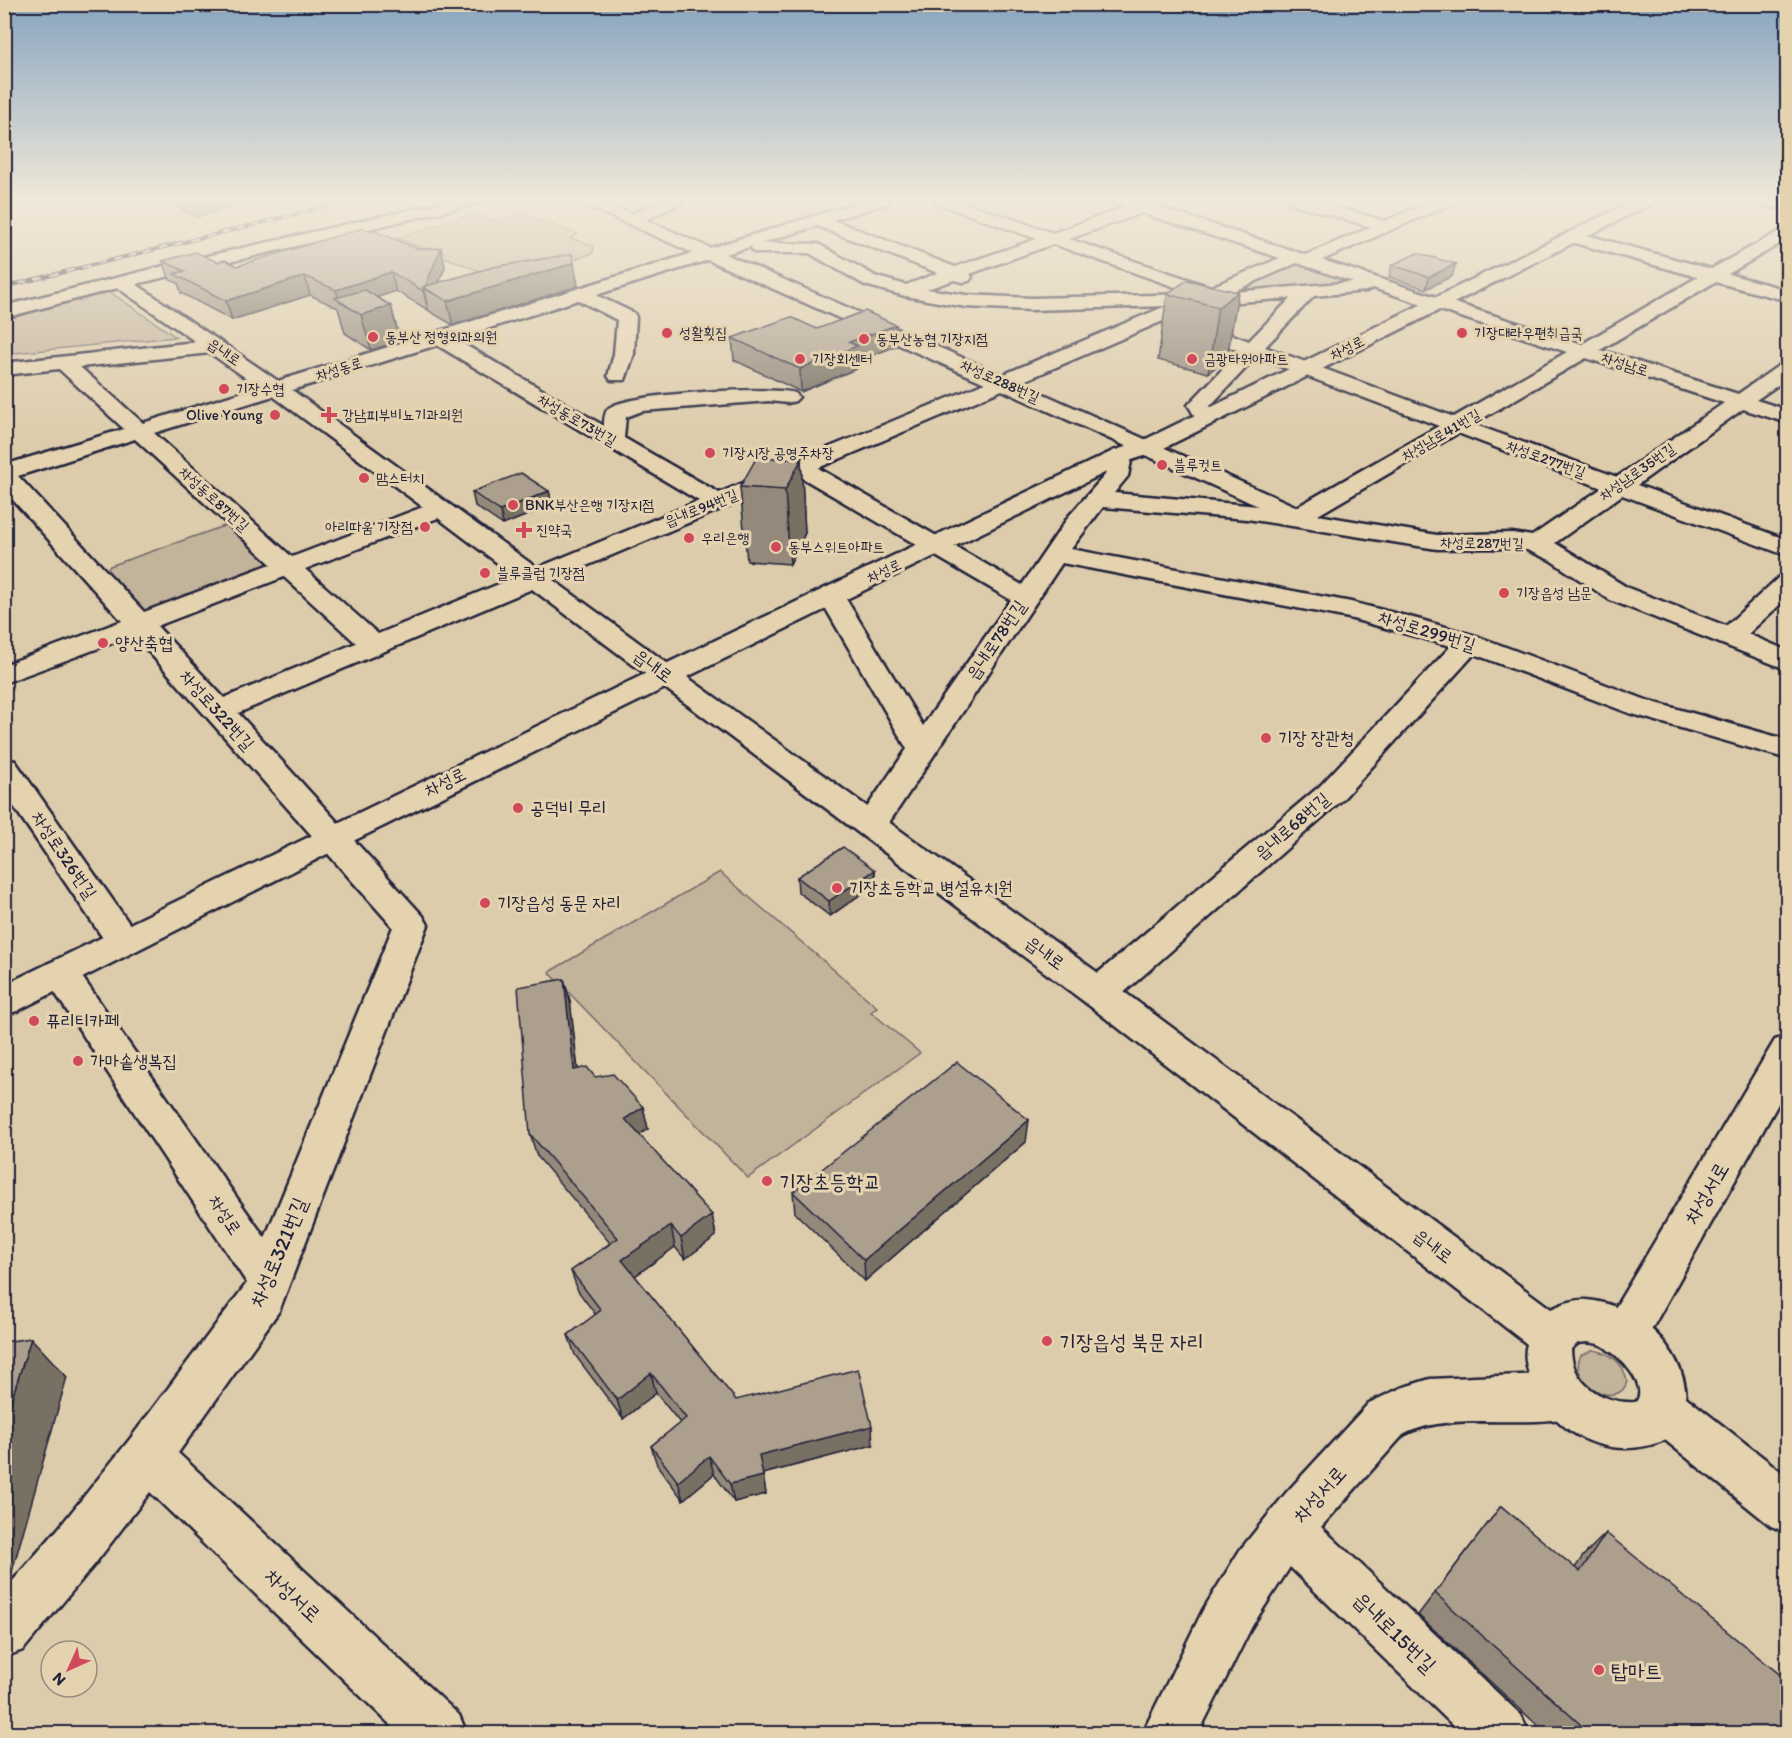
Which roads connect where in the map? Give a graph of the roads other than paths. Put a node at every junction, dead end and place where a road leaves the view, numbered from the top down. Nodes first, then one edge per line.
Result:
1 (130, 281) edge
2 (622, 281) edge
3 (772, 281) edge
4 (873, 281) edge
5 (934, 281) edge
6 (972, 281) edge
7 (1163, 281) edge
8 (1245, 281) edge
9 (1368, 281) edge
10 (1483, 281) edge
11 (1705, 281) edge
12 (1733, 281) edge
13 (123, 283) junction
14 (1380, 285) junction
15 (905, 291) junction
16 (1308, 291) junction
17 (580, 294) junction
18 (1788, 296) edge
19 (1204, 297) junction
20 (1438, 303) junction
21 (1032, 304) junction
22 (4, 312) edge
23 (844, 313) junction
24 (1162, 315) junction
25 (1112, 336) junction
26 (439, 338) junction
27 (216, 346) junction
28 (1253, 349) junction
29 (1585, 351) junction
30 (63, 362) junction
31 (1788, 368) edge
32 (4, 369) edge
33 (1305, 369) junction
34 (618, 376) dead end
35 (1003, 383) junction
36 (276, 388) junction
37 (788, 397) dead end
38 (1740, 401) junction
39 (1788, 417) edge
40 (1207, 418) junction
41 (1458, 426) junction
42 (139, 431) junction
43 (613, 441) junction
44 (1148, 447) junction
45 (1121, 456) junction
46 (799, 467) junction
47 (4, 474) edge
48 (1618, 486) junction
49 (1096, 500) junction
50 (716, 501) junction
51 (439, 509) junction
52 (1296, 518) junction
53 (1536, 545) junction
54 (936, 546) junction
55 (1788, 549) edge
56 (1056, 554) junction
57 (288, 567) junction
58 (532, 578) junction
59 (1788, 582) edge
60 (831, 595) junction
61 (1024, 597) junction
62 (139, 624) junction
63 (1731, 637) junction
64 (1469, 643) junction
65 (374, 645) junction
66 (1788, 662) edge
67 (4, 675) edge
68 (665, 675) junction
69 (218, 711) junction
70 (923, 750) junction
71 (1788, 750) edge
72 (4, 768) edge
73 (871, 825) junction
74 (334, 837) junction
75 (123, 941) junction
76 (60, 973) junction
77 (1099, 993) junction
78 (4, 1001) edge
79 (1788, 1051) edge
80 (269, 1279) junction
81 (1624, 1335) junction
82 (1552, 1336) junction
83 (1565, 1396) junction
84 (1661, 1407) junction
85 (147, 1456) junction
86 (1788, 1509) edge
87 (1288, 1530) junction
88 (4, 1631) edge
89 (440, 1734) edge
90 (1169, 1734) edge
91 (1502, 1734) edge

1 - 13 street
2 - 17 street, 차성동로
3 - 23 street, 차성로288번길
4 - 15 street
5 - 15 street
6 - 21 street
7 - 19 street
8 - 19 street, 읍내로94번길
9 - 14 street, 차성남로
10 - 20 street, 차성로
11 - 29 street, 차성남로41번길
12 - 18 street
13 - 22 street
13 - 27 street, 읍내로
14 - 16 street
14 - 20 street, 차성남로
15 - 21 street
15 - 23 street
16 - 19 street
16 - 28 street
17 - 26 street, 차성동로
17 - 34 street
19 - 21 street
19 - 24 street, 읍내로94번길
20 - 29 street, 차성남로
20 - 33 street, 차성로
21 - 25 street
23 - 35 street, 차성로288번길
24 - 25 street, 읍내로94번길
24 - 28 street
25 - 35 street, 읍내로94번길
26 - 36 street, 차성동로
26 - 43 street, 차성동로73번길
27 - 30 street
27 - 36 street, 읍내로
28 - 33 street
28 - 40 street
29 - 38 street, 차성남로
29 - 41 street, 차성남로41번길
30 - 32 street
30 - 42 street
31 - 38 street, 차성남로35번길
33 - 40 street, 차성로
33 - 41 street, 차성로277번길
35 - 44 street, 차성로288번길
35 - 46 street, 읍내로94번길
36 - 42 street, 차성동로
36 - 51 street, 읍내로
37 - 43 street
38 - 39 street, 차성남로
38 - 48 street, 차성남로35번길
40 - 44 street, 차성로
41 - 48 street, 차성로277번길
41 - 52 street, 차성남로41번길
42 - 47 street, 차성동로
42 - 57 street, 차성동로87번길
43 - 50 street, 차성동로73번길
44 - 45 street, 차성로
44 - 52 street, 차성로287번길
45 - 49 street, 읍내로78번길
45 - 54 street, 차성로
46 - 50 street, 읍내로94번길
46 - 54 street
47 - 62 street, 차성로322번길
48 - 53 street, 차성남로35번길
48 - 55 street, 차성로277번길
49 - 52 street, 차성로287번길
49 - 56 street, 읍내로78번길
50 - 58 street, 읍내로94번길
51 - 57 street
51 - 58 street, 읍내로
52 - 53 street, 차성로287번길
53 - 63 street, 차성로287번길
54 - 60 street, 차성로
54 - 61 street
56 - 61 street, 읍내로78번길
56 - 64 street, 차성로299번길
57 - 62 street
57 - 65 street, 차성동로87번길
58 - 65 street
58 - 68 street, 읍내로
59 - 63 street
60 - 68 street, 차성로
60 - 70 street
61 - 70 street, 읍내로78번길
62 - 67 street
62 - 69 street, 차성로322번길
63 - 66 street, 차성로287번길
64 - 71 street, 차성로299번길
64 - 77 street, 읍내로68번길
65 - 69 street
68 - 73 street, 읍내로
68 - 74 street, 차성로
69 - 74 street, 차성로322번길
70 - 73 street, 읍내로78번길
72 - 75 street, 차성로326번길
73 - 77 street, 읍내로
74 - 75 street, 차성로
74 - 80 street, 차성로321번길
75 - 76 street, 차성로
76 - 78 street, 차성로
76 - 80 street, 차성로
77 - 82 street, 읍내로
79 - 81 street, 차성서로
80 - 85 street, 차성로321번길
81 - 82 street
81 - 84 street
82 - 83 street
83 - 84 street
83 - 87 street, 차성서로
84 - 86 street
85 - 88 street, 차성로321번길
85 - 89 street, 차성서로
87 - 90 street, 차성서로
87 - 91 street, 읍내로15번길

